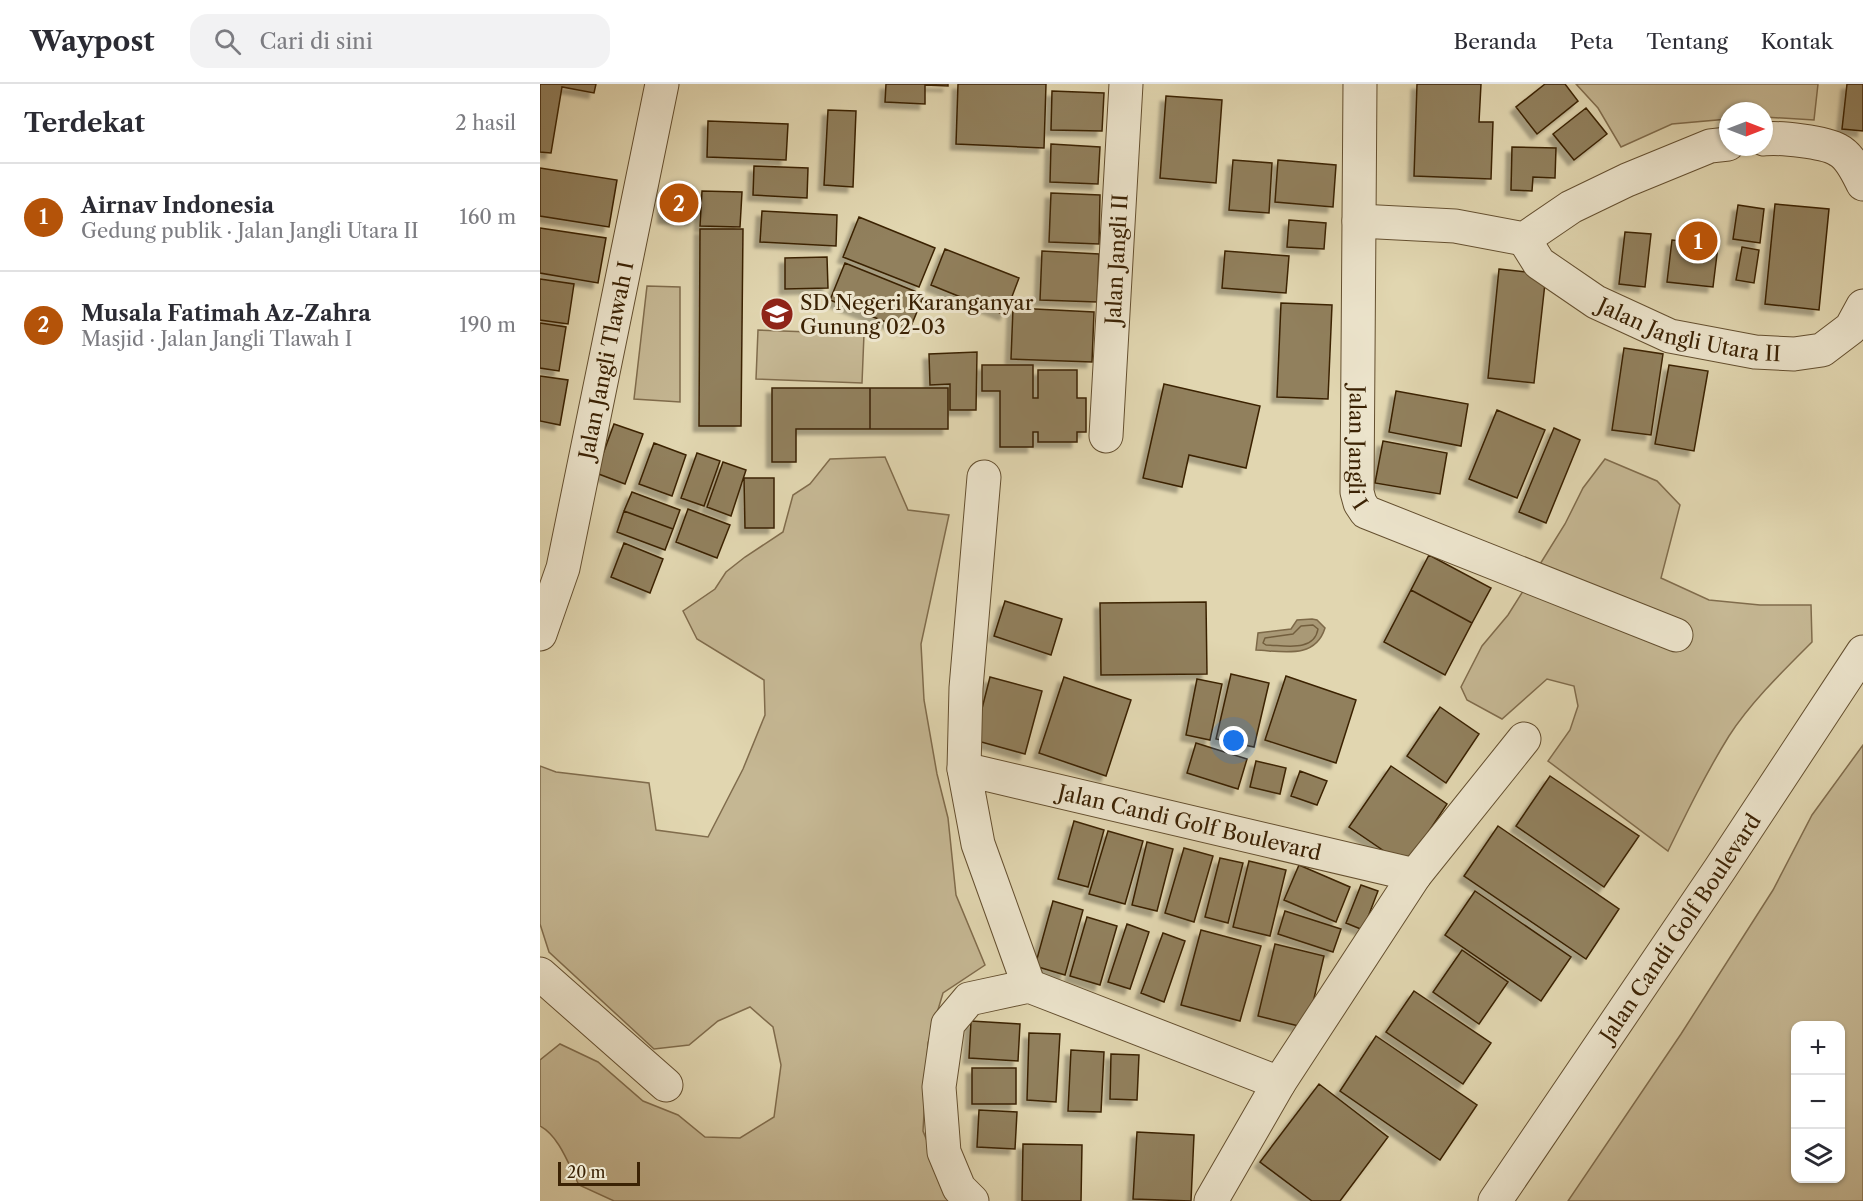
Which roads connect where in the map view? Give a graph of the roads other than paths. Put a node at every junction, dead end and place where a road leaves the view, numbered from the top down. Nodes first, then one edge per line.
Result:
1 (662, 84) edge
2 (1126, 84) edge
3 (1360, 84) edge
4 (1773, 139) edge
5 (1719, 145) edge
6 (1863, 184) edge
7 (1359, 222) junction
8 (1524, 239) junction
9 (1863, 306) edge
10 (1106, 436) dead end
11 (984, 477) dead end
12 (551, 564) edge
13 (540, 634) edge
14 (1676, 635) dead end
15 (1863, 652) edge
16 (1524, 739) dead end
17 (964, 769) junction
18 (1415, 875) junction
19 (540, 974) edge
20 (1029, 986) junction
21 (1279, 1083) junction
22 (666, 1085) dead end
23 (972, 1201) edge
24 (1211, 1201) edge
25 (1495, 1201) edge

1 - 12 street, Jalan Jangli Tlawah I
2 - 10 street, Jalan Jangli II
3 - 7 street, Jalan Jangli I
4 - 6 street
5 - 8 street
7 - 8 street
7 - 14 street, Jalan Jangli I
8 - 9 street, Jalan Jangli Utara II
11 - 17 street
12 - 13 street, Jalan Jangli Tlawah I
15 - 25 street, Jalan Candi Golf Boulevard
16 - 18 street
17 - 18 street, Jalan Candi Golf Boulevard
17 - 20 street
18 - 21 street
19 - 22 street
20 - 21 street
20 - 23 street
21 - 24 street

